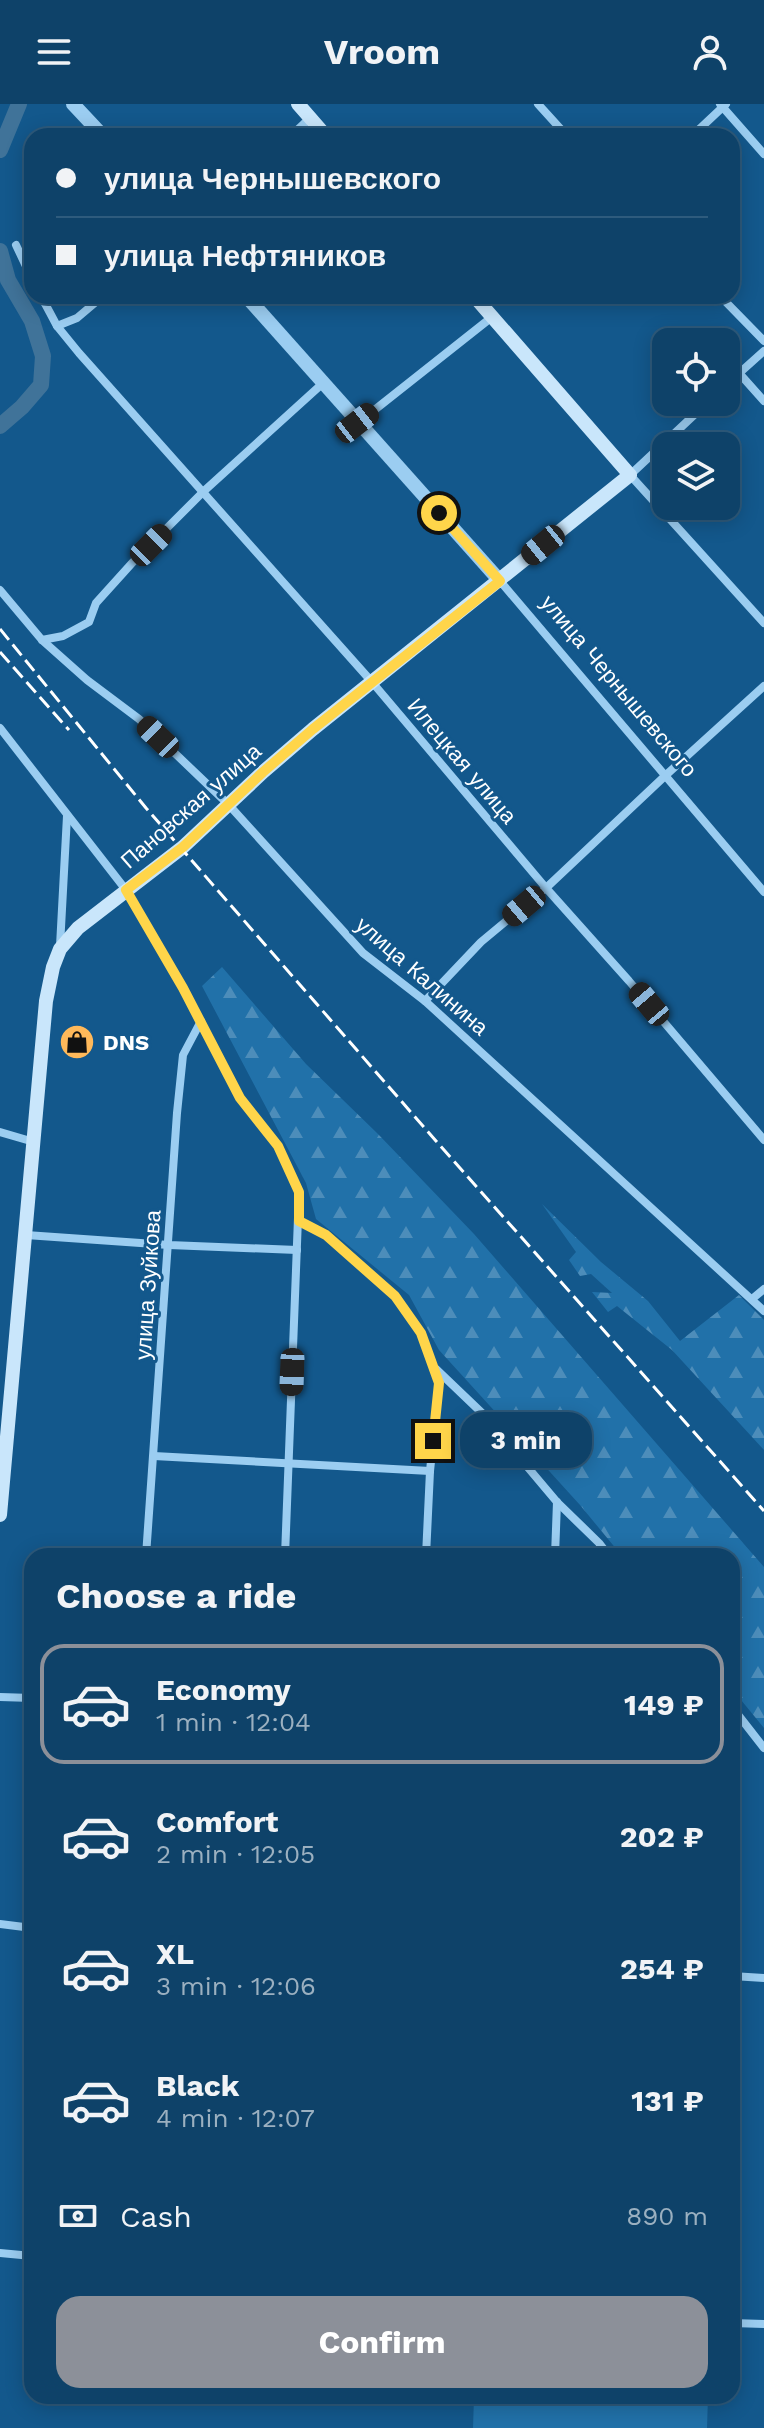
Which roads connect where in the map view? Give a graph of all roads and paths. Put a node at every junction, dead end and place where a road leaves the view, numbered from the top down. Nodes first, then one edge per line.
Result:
1 (73, 104) edge
2 (298, 104) edge
3 (538, 104) edge
4 (723, 105) edge
5 (310, 118) junction
6 (96, 128) edge
7 (299, 128) edge
8 (319, 128) edge
9 (560, 128) edge
10 (700, 128) edge
11 (764, 154) edge
12 (16, 245) dead end
13 (24, 262) edge
14 (45, 304) edge
15 (94, 304) edge
16 (253, 304) edge
17 (483, 304) edge
18 (728, 304) edge
19 (492, 317) junction
20 (57, 326) junction
21 (764, 341) edge
22 (764, 351) edge
23 (740, 372) edge
24 (740, 374) edge
25 (322, 384) junction
26 (764, 401) edge
27 (693, 416) edge
28 (357, 423) junction
29 (630, 475) junction
30 (204, 491) junction
31 (500, 581) junction
32 (0, 590) edge
33 (764, 623) edge
34 (42, 640) junction
35 (372, 682) junction
36 (764, 686) edge
37 (0, 728) edge
38 (666, 775) junction
39 (228, 804) junction
40 (67, 815) junction
41 (546, 888) junction
42 (126, 890) junction
43 (764, 892) edge
44 (60, 949) junction
45 (425, 1001) junction
46 (201, 1021) junction
47 (0, 1132) edge
48 (764, 1140) edge
49 (34, 1142) junction
50 (299, 1221) junction
51 (26, 1235) junction
52 (169, 1245) junction
53 (297, 1250) junction
54 (764, 1289) edge
55 (752, 1299) junction
56 (764, 1311) edge
57 (430, 1364) junction
58 (154, 1456) junction
59 (288, 1463) junction
60 (430, 1471) junction
61 (557, 1502) junction
62 (0, 1515) edge
63 (147, 1548) edge
64 (285, 1548) edge
65 (426, 1548) edge
66 (555, 1548) edge
67 (603, 1548) edge
68 (0, 1697) edge
69 (24, 1698) edge
70 (740, 1717) edge
71 (764, 1748) edge
72 (0, 1924) edge
73 (24, 1927) edge
74 (740, 1976) edge
75 (764, 1978) edge
76 (0, 2253) edge
77 (24, 2255) edge
78 (764, 2314) edge
79 (740, 2323) edge
80 (764, 2324) edge

1 - 6 street
2 - 5 main road
3 - 9 street
4 - 10 street
4 - 11 street
5 - 7 street
5 - 8 main road
12 - 13 street
14 - 20 street, Илецкая улица
15 - 20 street
16 - 25 street, улица Чернышевского
17 - 19 main road
18 - 21 street
19 - 28 street
19 - 29 main road
20 - 30 street, Илецкая улица
22 - 23 street
24 - 26 street
25 - 28 street, улица Чернышевского
25 - 30 street
27 - 29 street
28 - 31 street, улица Чернышевского
29 - 31 main road, Пановская улица
29 - 33 street
30 - 34 street
30 - 35 street, Илецкая улица
31 - 35 main road, Пановская улица
31 - 38 street, улица Чернышевского
32 - 34 street, улица Калинина
34 - 39 street, улица Калинина
35 - 39 main road, Пановская улица
35 - 41 street, Илецкая улица
36 - 38 street
37 - 40 street
38 - 41 street
38 - 43 street, улица Чернышевского
39 - 42 main road, Пановская улица
39 - 45 street, улица Калинина
40 - 42 street
40 - 44 street
41 - 45 street
41 - 48 street, Илецкая улица
42 - 44 main road, Пановская улица
42 - 46 street
44 - 49 main road
45 - 55 street, улица Калинина
46 - 50 street
46 - 52 street, улица Зуйкова
47 - 49 street
49 - 51 main road
50 - 53 street
50 - 57 street
51 - 52 street
51 - 62 main road
52 - 53 street
52 - 58 street, улица Зуйкова
53 - 59 street
54 - 55 street
55 - 56 street, улица Калинина
57 - 60 street
57 - 61 street
58 - 59 street
58 - 63 street, улица Зуйкова
59 - 60 street
59 - 64 street
60 - 65 street
61 - 66 street
61 - 67 street
68 - 69 street
70 - 71 street
72 - 73 street
74 - 75 street
76 - 77 street
78 - 80 street
79 - 80 street

